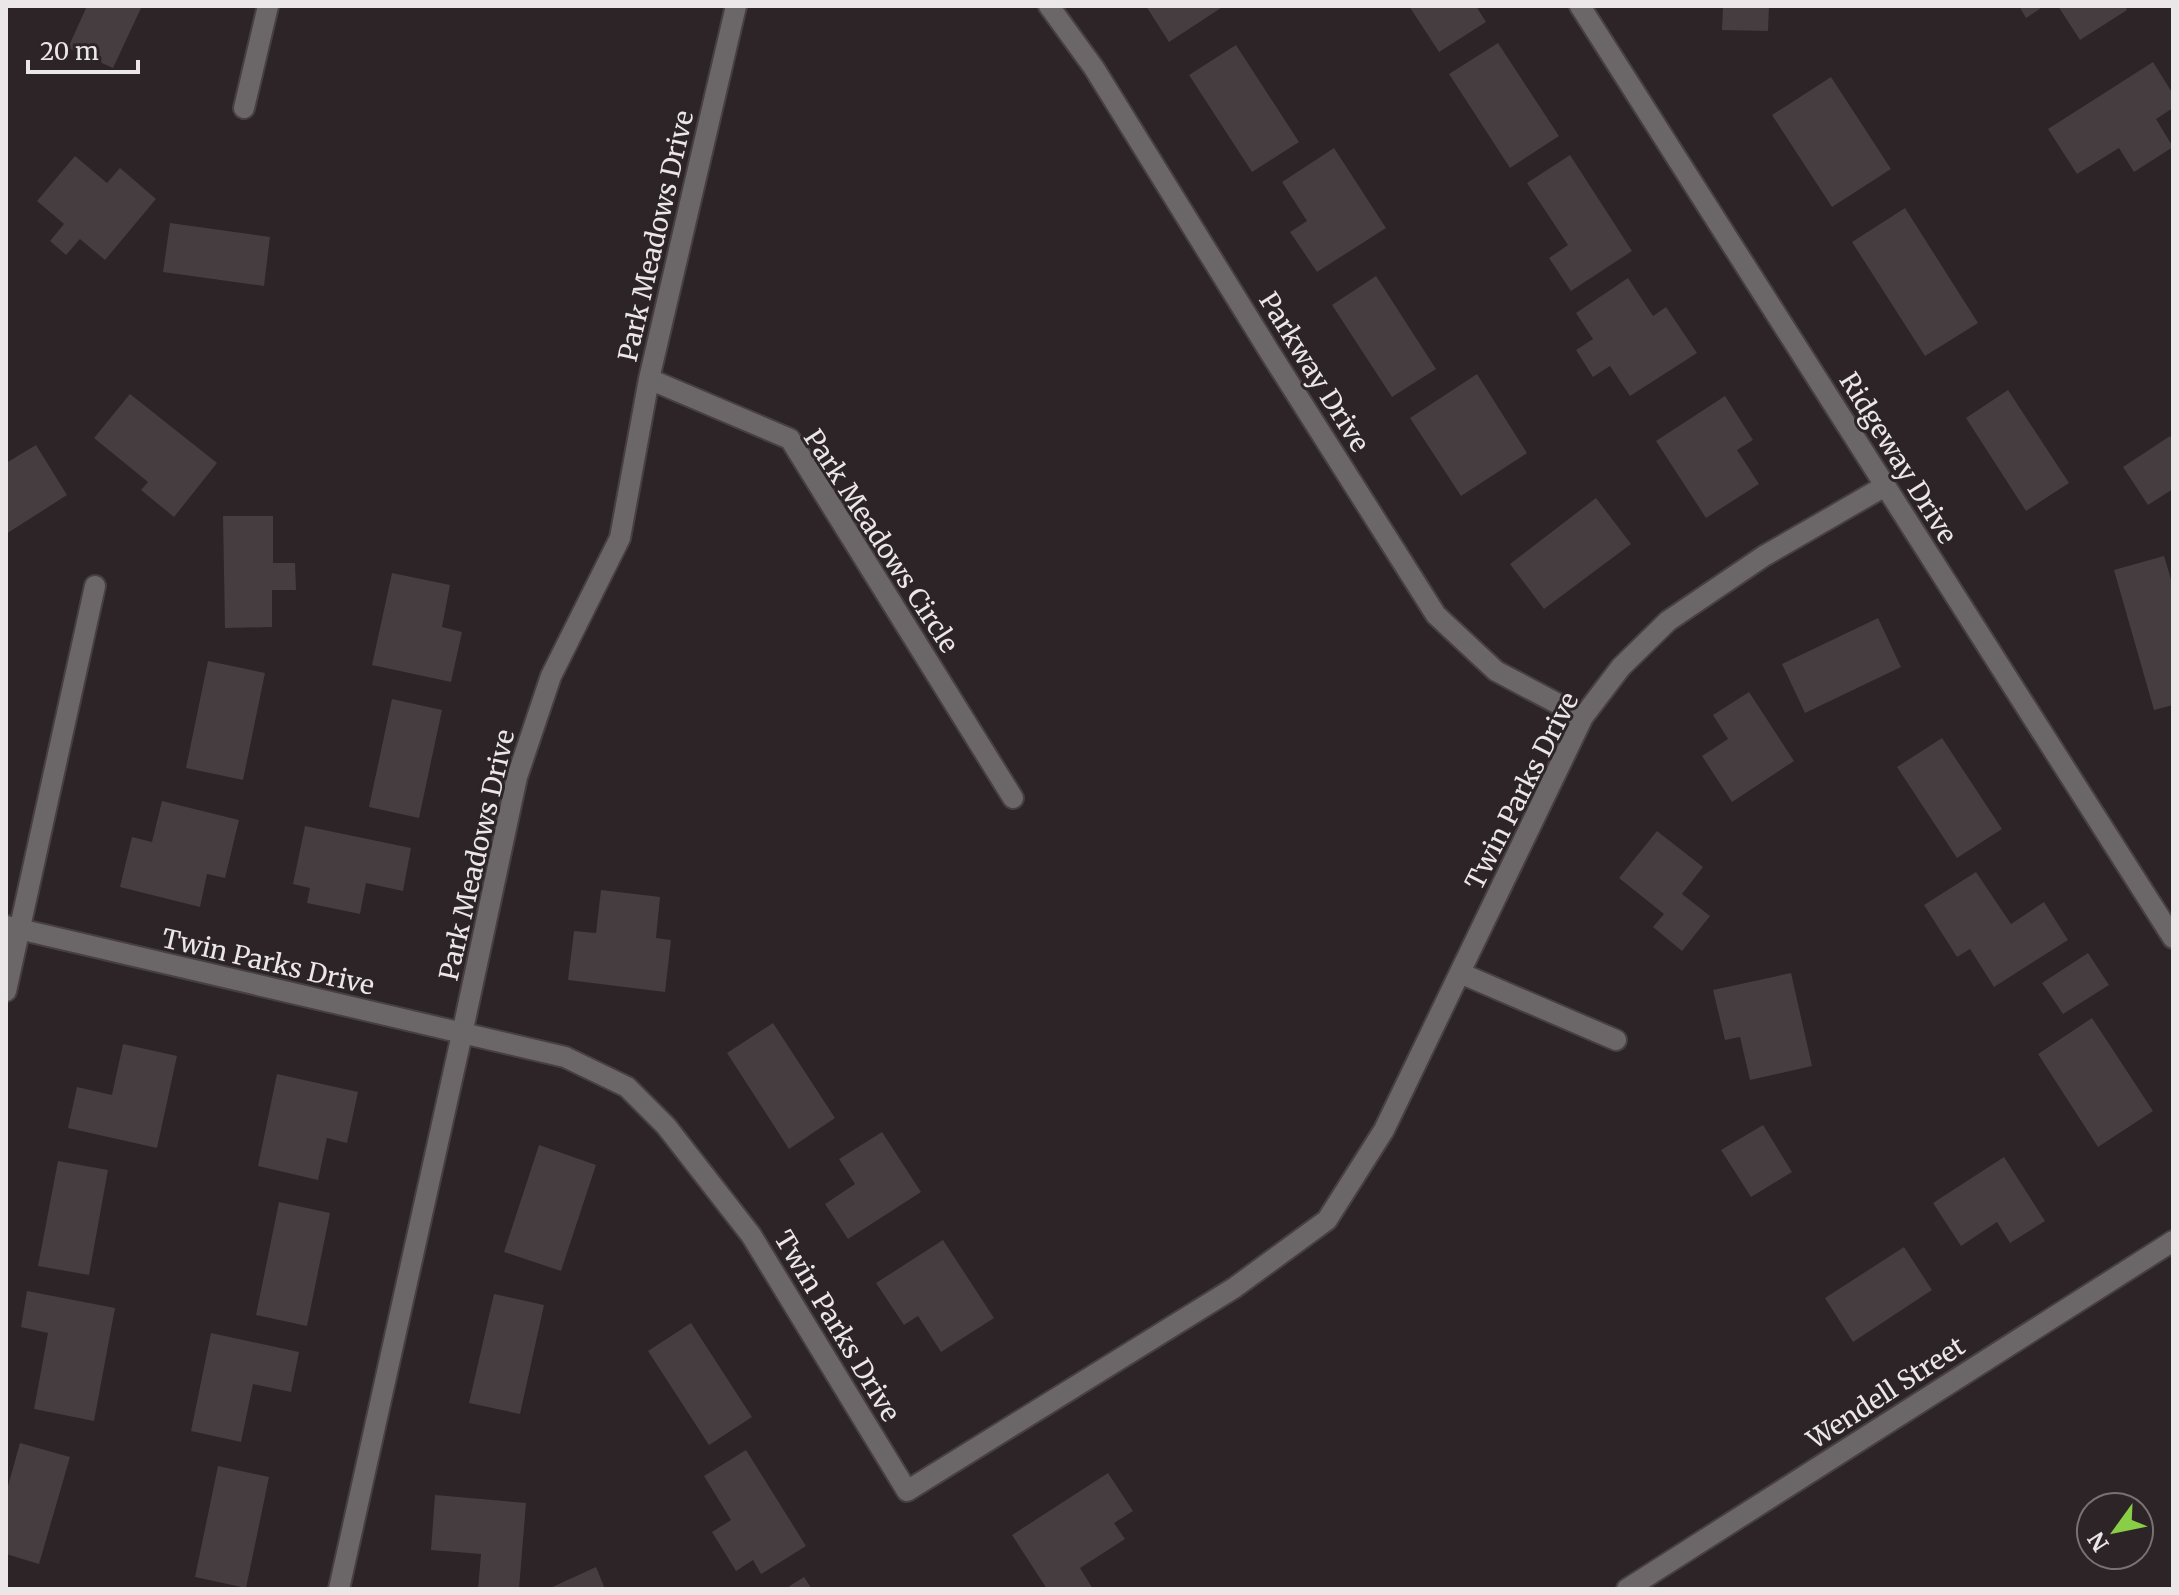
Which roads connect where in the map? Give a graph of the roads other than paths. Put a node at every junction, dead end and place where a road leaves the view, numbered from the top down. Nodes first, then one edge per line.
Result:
1 (268, 6) edge
2 (736, 6) edge
3 (1049, 6) edge
4 (1580, 6) edge
5 (244, 108) dead end
6 (649, 379) junction
7 (1885, 486) junction
8 (95, 586) dead end
9 (1583, 717) junction
10 (1013, 798) dead end
11 (12, 928) edge
12 (2173, 938) edge
13 (1460, 973) junction
14 (6, 991) edge
15 (462, 1034) junction
16 (1616, 1040) dead end
17 (2173, 1241) edge
18 (339, 1589) edge
19 (1627, 1589) edge

1 - 5 street
2 - 6 street, Park Meadows Drive
3 - 9 street, Parkway Drive
4 - 7 street, Ridgeway Drive
6 - 10 street, Park Meadows Circle
6 - 15 street, Park Meadows Drive
7 - 9 street, Twin Parks Drive
7 - 12 street, Ridgeway Drive
8 - 11 street
9 - 13 street, Twin Parks Drive
11 - 14 street
11 - 15 street, Twin Parks Drive
13 - 15 street, Twin Parks Drive
13 - 16 street
15 - 18 street, Park Meadows Drive
17 - 19 street, Wendell Street

